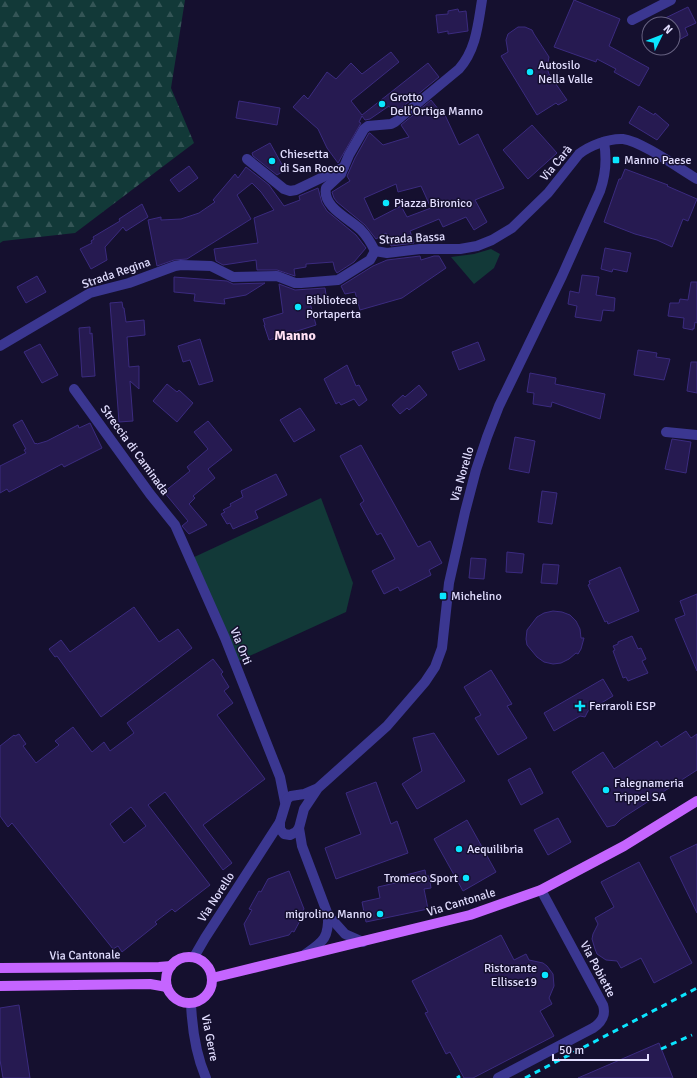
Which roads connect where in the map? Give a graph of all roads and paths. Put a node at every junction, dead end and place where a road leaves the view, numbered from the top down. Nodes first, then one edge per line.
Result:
1 (482, 0) edge
2 (671, 0) edge
3 (632, 20) dead end
4 (604, 142) junction
5 (247, 159) dead end
6 (344, 167) junction
7 (697, 179) edge
8 (528, 213) joint
9 (375, 251) junction
10 (204, 266) joint
11 (0, 346) edge
12 (74, 389) dead end
13 (666, 432) dead end
14 (697, 435) edge
15 (175, 525) joint
16 (280, 777) junction
17 (318, 788) junction
18 (296, 795) junction
19 (697, 801) edge
20 (285, 802) junction
21 (304, 809) junction
22 (280, 822) junction
23 (298, 828) junction
24 (287, 834) junction
25 (302, 846) junction
26 (261, 852) junction
27 (540, 890) junction
28 (328, 915) junction
29 (363, 942) junction
30 (302, 956) junction
31 (194, 957) junction
32 (171, 966) junction
33 (0, 968) edge
34 (212, 978) junction
35 (0, 986) edge
36 (167, 987) junction
37 (190, 1003) junction
38 (206, 1078) edge
39 (498, 1078) edge

1 - 6 street
2 - 3 street
4 - 7 street, Via Carà
4 - 8 street, Via Carà
4 - 17 street, Via Norello
5 - 6 street
6 - 9 street
8 - 9 street, Strada Bassa
9 - 10 street, Strada Bassa
10 - 11 street, Strada Regina
12 - 15 street, Streccia di Caminada
13 - 14 street
15 - 16 street, Via Orti
16 - 18 street, Via Orti
16 - 20 street, Via Orti
17 - 18 street, Via Norello
17 - 21 street, Via Norello
18 - 20 street, Via Norello
18 - 21 street
19 - 27 main road, Via Cantonale
20 - 22 street, Via Norello
21 - 23 street, Via Norello
22 - 24 street
22 - 26 street, Via Norello
23 - 24 street, Via Norello
23 - 25 street
24 - 25 street
24 - 26 street, Via Norello
25 - 28 street
26 - 31 street, Via Norello
27 - 29 main road, Via Cantonale
27 - 39 street, Via Pobiette
28 - 29 street
28 - 30 street
29 - 30 main road, Via Cantonale
30 - 34 main road, Via Cantonale
31 - 32 main road
31 - 34 main road
32 - 33 main road, Via Cantonale
32 - 36 main road
34 - 37 main road
35 - 36 main road
36 - 37 main road
37 - 38 street, Via Gerre

